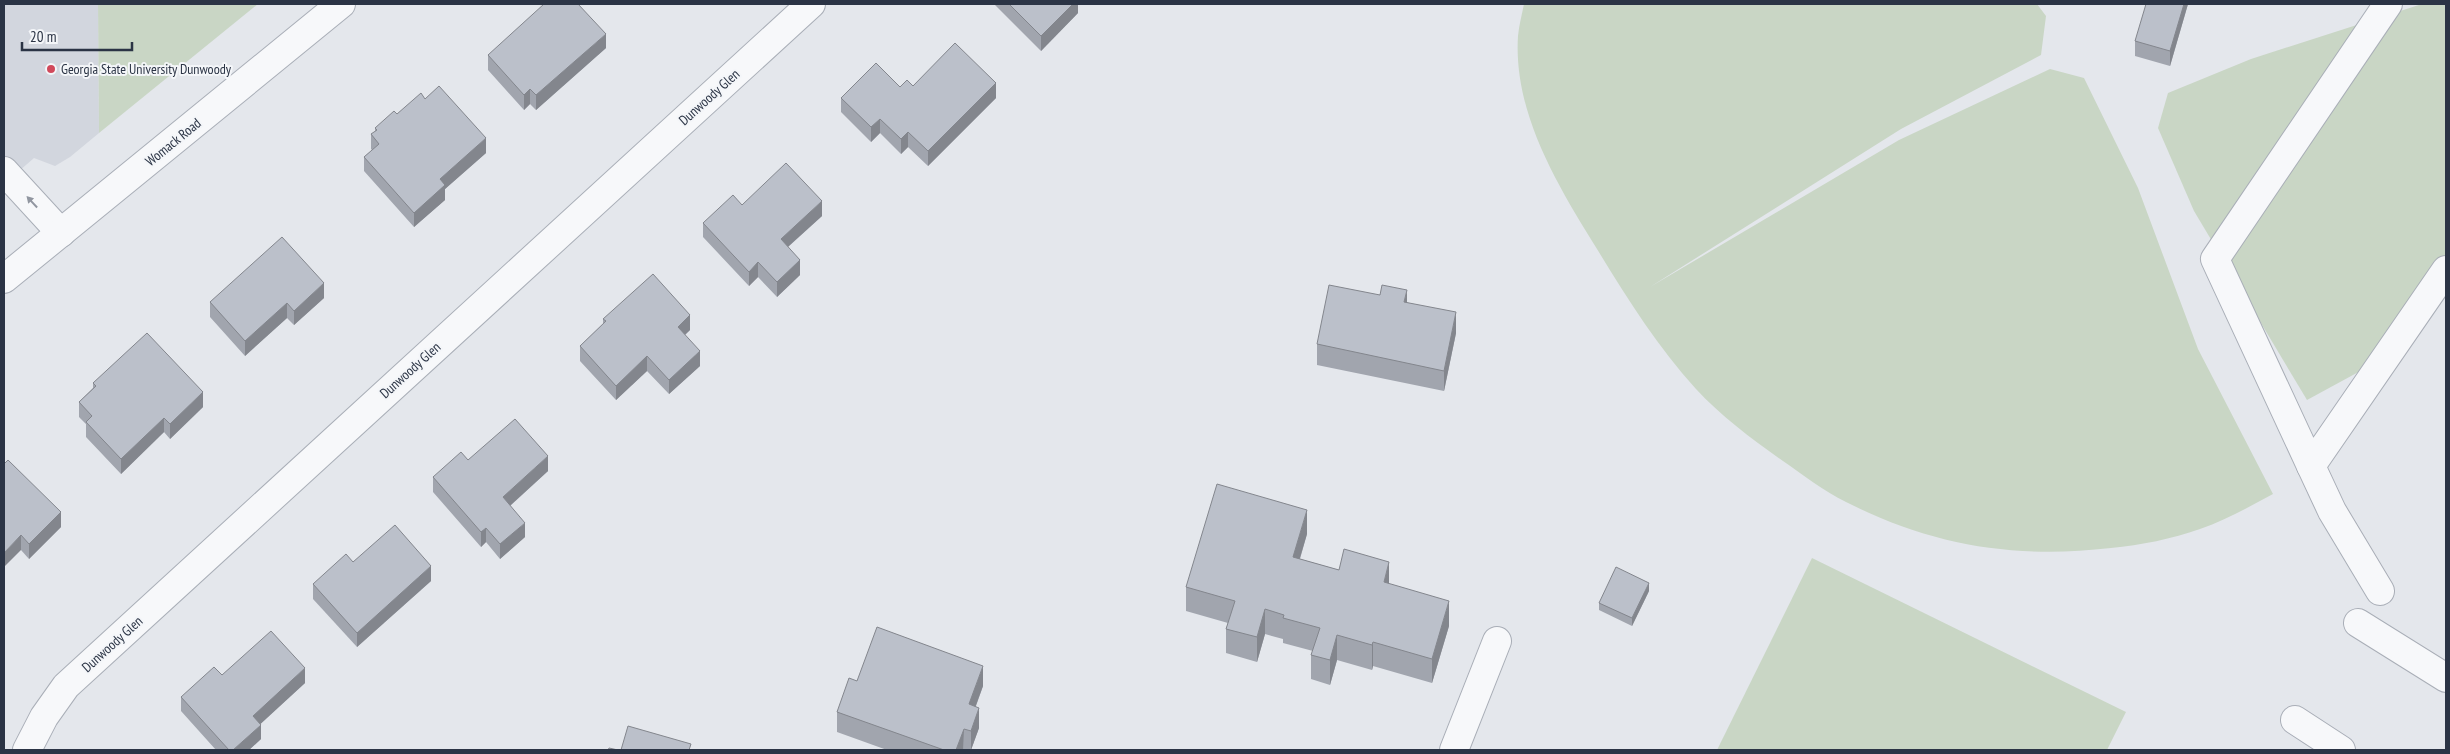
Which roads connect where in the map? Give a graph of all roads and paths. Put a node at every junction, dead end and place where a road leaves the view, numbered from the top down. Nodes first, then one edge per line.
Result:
1 (341, 4) edge
2 (811, 4) edge
3 (2388, 4) edge
4 (4, 171) edge
5 (61, 233) junction
6 (2446, 270) edge
7 (4, 279) edge
8 (2311, 466) junction
9 (2380, 591) dead end
10 (2358, 623) dead end
11 (1497, 641) dead end
12 (2446, 678) edge
13 (2294, 720) dead end
14 (27, 750) edge
15 (1454, 750) edge
16 (2341, 750) edge

1 - 5 street, Womack Road
2 - 14 street, Dunwoody Glen
3 - 8 street
5 -> 4 street
5 - 7 street, Womack Road
6 - 8 street
8 - 9 street
10 - 12 street
11 - 15 street
13 - 16 street

